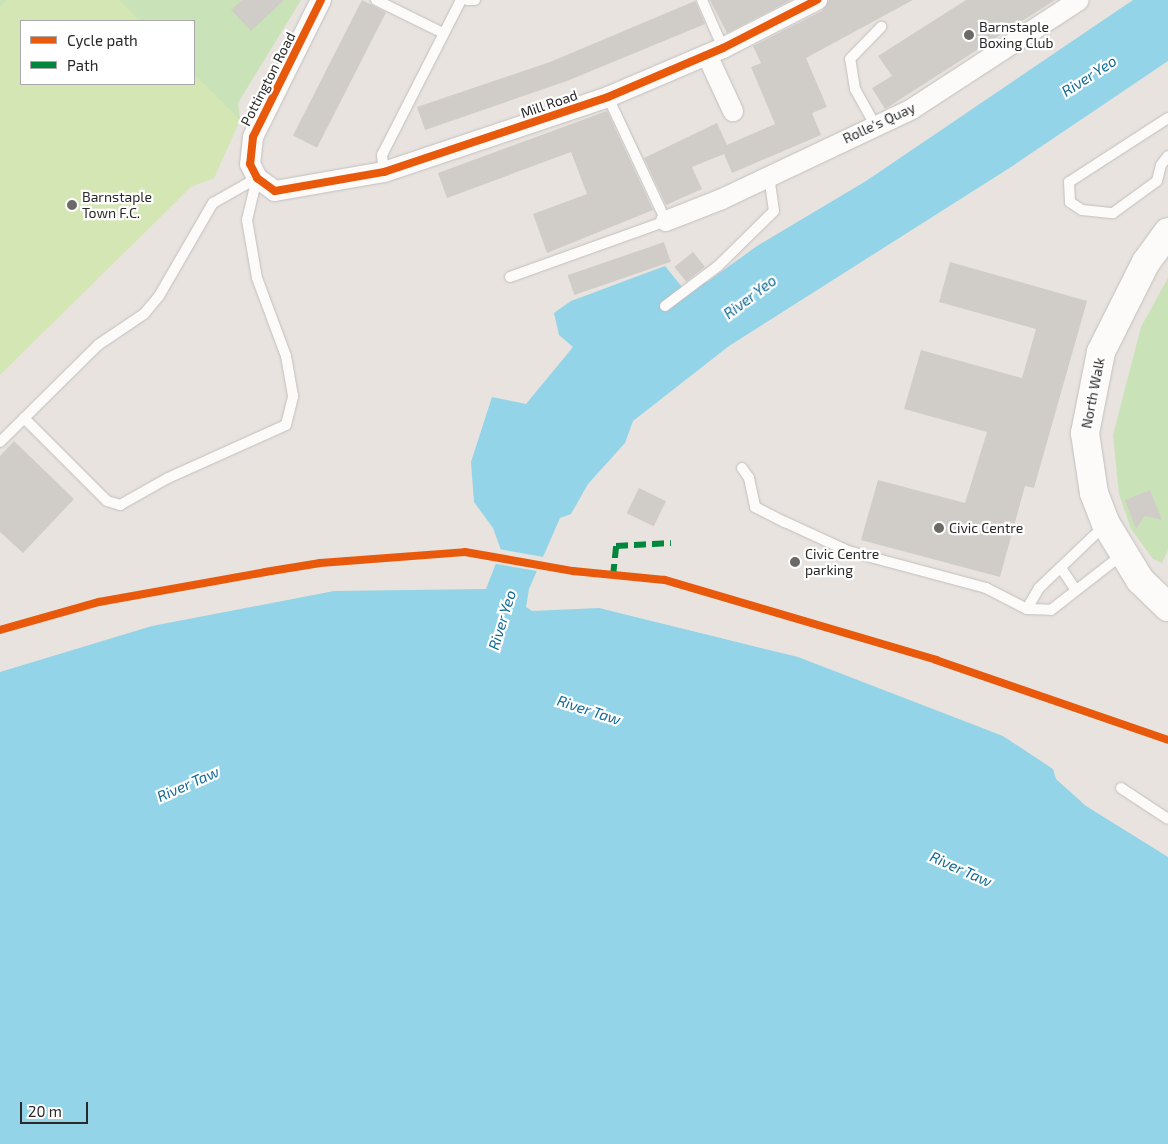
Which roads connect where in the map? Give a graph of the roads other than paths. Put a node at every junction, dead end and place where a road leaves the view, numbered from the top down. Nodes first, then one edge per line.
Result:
1 (321, 0) edge
2 (376, 0) edge
3 (461, 0) edge
4 (467, 0) edge
5 (475, 0) edge
6 (702, 0) edge
7 (816, 0) edge
8 (1079, 0) edge
9 (881, 27) dead end
10 (443, 33) junction
11 (715, 52) junction
12 (608, 96) junction
13 (733, 111) dead end
14 (1168, 118) edge
15 (875, 126) junction
16 (1168, 156) edge
17 (384, 172) junction
18 (769, 175) junction
19 (257, 178) junction
20 (666, 221) junction
21 (1168, 232) edge
22 (510, 278) dead end
23 (665, 306) dead end
24 (24, 418) junction
25 (0, 442) edge
26 (742, 468) dead end
27 (1106, 524) junction
28 (1124, 554) junction
29 (1062, 568) junction
30 (1075, 589) junction
31 (1168, 607) edge
32 (1027, 609) junction
33 (1121, 788) dead end
34 (1168, 818) edge

1 - 19 street, Pottington Road
2 - 10 lane
3 - 10 lane
4 - 5 lane
6 - 11 lane
7 - 11 street, Mill Road
8 - 15 street, Rolle's Quay
9 - 15 lane
10 - 17 lane
11 - 12 street, Mill Road
11 - 13 street
12 - 17 street, Mill Road
12 - 20 lane
14 - 16 lane
15 - 18 street, Rolle's Quay
17 - 19 street, Mill Road
18 - 20 street, Rolle's Quay
18 - 23 lane
19 - 24 lane
19 - 24 lane
20 - 22 lane
21 - 27 street, North Walk
24 - 25 lane
26 - 32 lane
27 - 28 street, North Walk
27 - 29 lane
28 - 30 lane
28 - 31 street, North Walk
29 - 30 lane
29 - 32 lane
30 - 32 lane
33 - 34 lane

